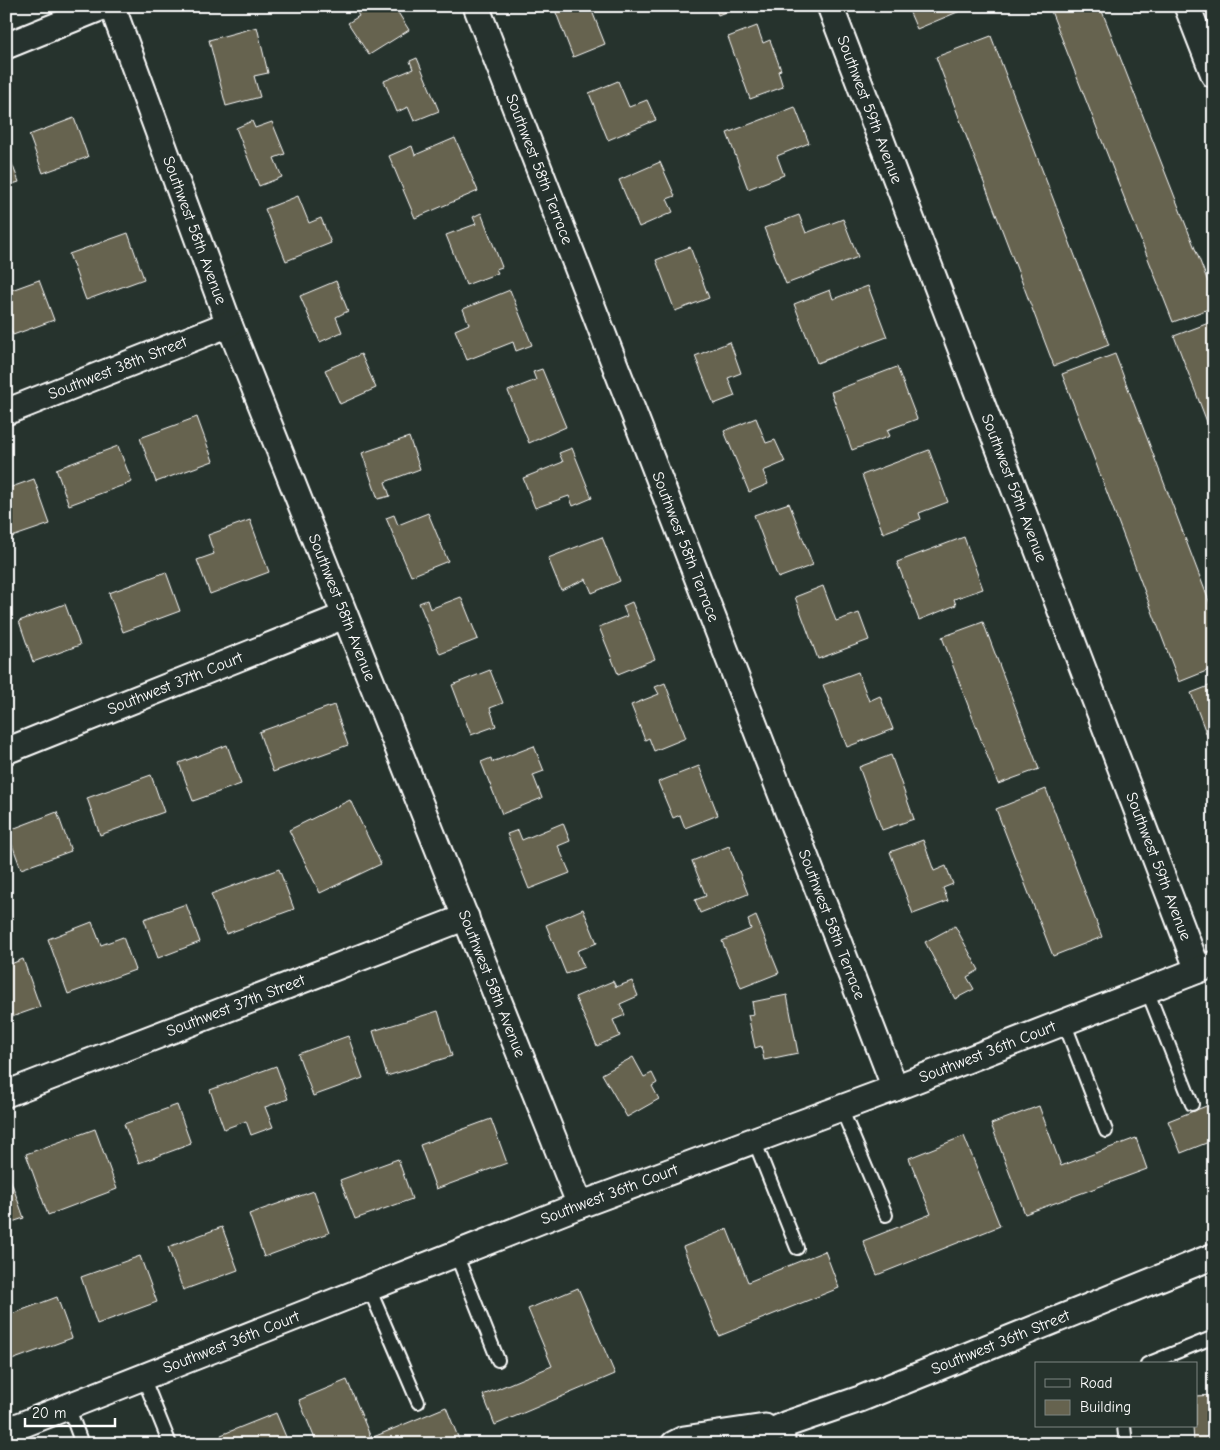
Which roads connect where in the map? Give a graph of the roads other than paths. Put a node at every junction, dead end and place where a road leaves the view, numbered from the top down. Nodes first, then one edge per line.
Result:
1 (105, 6) edge
2 (112, 6) edge
3 (476, 6) edge
4 (830, 6) edge
5 (1187, 6) edge
6 (6, 46) edge
7 (1214, 75) edge
8 (229, 324) junction
9 (6, 412) edge
10 (344, 616) junction
11 (6, 750) edge
12 (466, 917) junction
13 (1206, 967) edge
14 (1148, 990) junction
15 (1064, 1022) junction
16 (895, 1088) junction
17 (6, 1094) edge
18 (1192, 1104) dead end
19 (841, 1108) junction
20 (1106, 1131) dead end
21 (754, 1140) junction
22 (580, 1205) junction
23 (886, 1215) dead end
24 (797, 1248) dead end
25 (456, 1254) junction
26 (1214, 1256) edge
27 (369, 1288) junction
28 (1214, 1337) edge
29 (498, 1360) dead end
30 (1152, 1362) edge
31 (143, 1377) junction
32 (418, 1402) dead end
33 (68, 1406) junction
34 (1124, 1428) edge
35 (6, 1431) edge
36 (788, 1434) edge
37 (82, 1444) edge
38 (170, 1444) edge
39 (674, 1444) edge
40 (744, 1444) edge
41 (1126, 1444) edge

1 - 6 street
2 - 8 street, Southwest 58th Avenue
3 - 16 street, Southwest 58th Terrace
4 - 13 street, Southwest 59th Avenue
5 - 7 street
8 - 9 street, Southwest 38th Street
8 - 10 street, Southwest 58th Avenue
10 - 11 street, Southwest 37th Court
10 - 12 street, Southwest 58th Avenue
12 - 17 street, Southwest 37th Street
12 - 22 street, Southwest 58th Avenue
13 - 14 street, Southwest 36th Court
14 - 15 street, Southwest 36th Court
14 - 18 lane
15 - 16 street, Southwest 36th Court
15 - 20 lane
16 - 19 street, Southwest 36th Court
19 - 21 street, Southwest 36th Court
19 - 23 lane
21 - 22 street, Southwest 36th Court
21 - 24 lane
22 - 25 street, Southwest 36th Court
25 - 27 street, Southwest 36th Court
25 - 29 lane
26 - 36 street, Southwest 36th Street
27 - 31 street, Southwest 36th Court
27 - 32 lane
28 - 30 lane
31 - 33 street, Southwest 36th Court
31 - 38 lane
33 - 35 street, Southwest 36th Court
33 - 37 lane
34 - 41 lane
36 - 39 street, Southwest 36th Street
36 - 40 street, Southwest 36th Street

